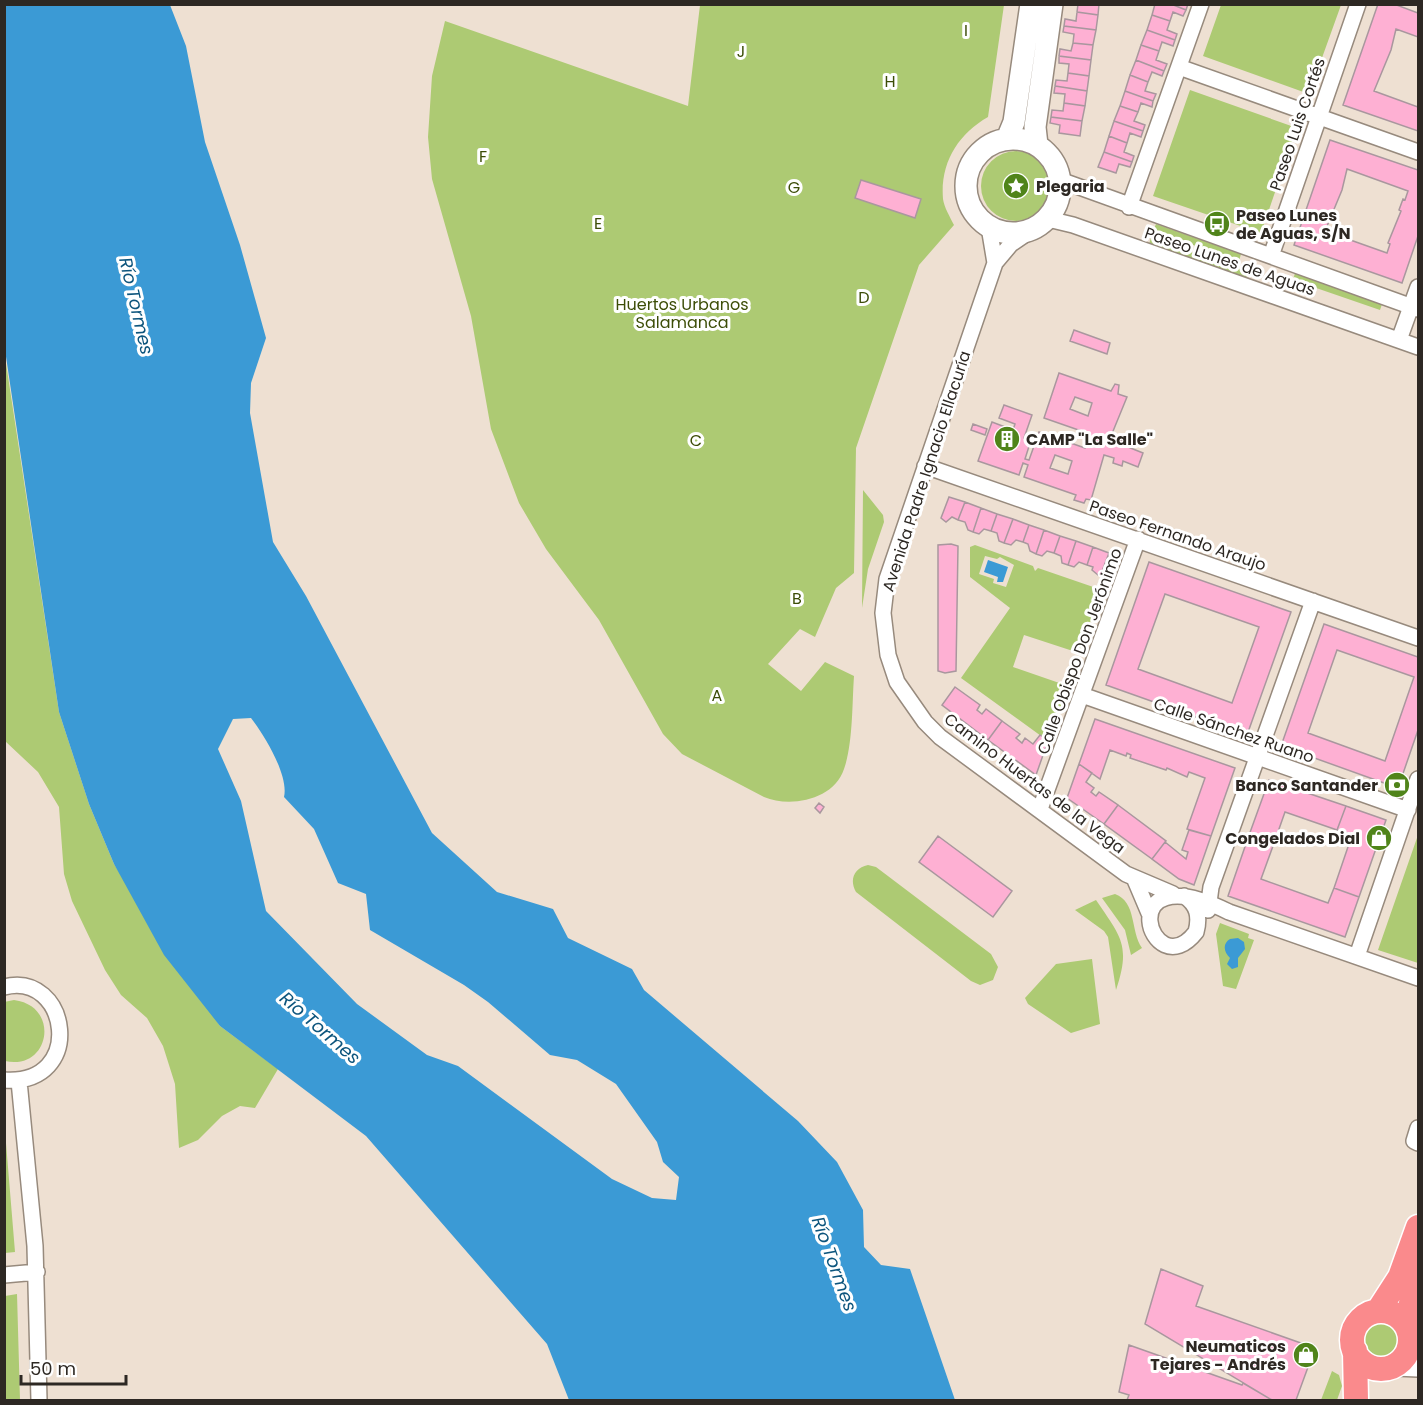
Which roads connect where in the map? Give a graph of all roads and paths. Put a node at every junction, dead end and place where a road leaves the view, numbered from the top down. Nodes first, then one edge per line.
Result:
1 (1031, 4) edge
2 (1052, 4) edge
3 (1201, 4) edge
4 (1358, 4) edge
5 (1179, 67) junction
6 (1319, 117) junction
7 (1007, 139) junction
8 (1036, 145) junction
9 (1419, 152) edge
10 (1060, 180) junction
11 (1129, 207) junction
12 (1048, 219) junction
13 (989, 227) junction
14 (1030, 231) junction
15 (1271, 256) junction
16 (995, 263) junction
17 (1419, 287) edge
18 (1415, 308) edge
19 (1399, 340) junction
20 (1419, 347) edge
21 (925, 466) junction
22 (1138, 539) junction
23 (1313, 601) junction
24 (1419, 638) edge
25 (897, 682) joint
26 (1082, 695) junction
27 (1257, 757) junction
28 (1419, 779) edge
29 (1040, 809) junction
30 (1408, 810) junction
31 (1135, 880) junction
32 (1178, 895) junction
33 (1208, 901) junction
34 (1229, 912) junction
35 (1149, 913) junction
36 (1201, 924) junction
37 (1357, 956) junction
38 (1419, 978) edge
39 (4, 987) edge
40 (12, 1080) edge
41 (1419, 1128) edge
42 (1419, 1143) edge
43 (1419, 1227) edge
44 (37, 1272) junction
45 (1419, 1274) edge
46 (4, 1275) edge
47 (1378, 1311) junction
48 (1408, 1349) edge
49 (1355, 1351) junction
50 (39, 1401) edge
51 (1356, 1401) edge
52 (1361, 1401) edge

1 - 7 main road
2 - 8 main road
3 - 5 street
4 - 6 street, Paseo Luis Cortés
5 - 6 street
5 - 11 street
6 - 9 street
6 - 15 street, Paseo Luis Cortés
7 - 8 main road
7 - 13 main road
8 - 10 main road
10 - 11 street, Paseo Lunes de Aguas
10 - 12 main road
11 - 15 street, Paseo Lunes de Aguas
12 - 14 main road
12 - 19 street, Paseo Lunes de Aguas
13 - 14 main road
13 - 16 street, Avenida Padre Ignacio Ellacuría
14 - 16 street, Avenida Padre Ignacio Ellacuría
15 - 18 street, Paseo Lunes de Aguas
16 - 21 street, Avenida Padre Ignacio Ellacuría
17 - 18 street
18 - 19 street
19 - 20 street, Paseo Lunes de Aguas
21 - 22 street, Paseo Fernando Araujo
21 - 25 street, Avenida Padre Ignacio Ellacuría
22 - 23 street, Paseo Fernando Araujo
22 - 26 street, Calle Obispo Don Jerónimo
23 - 24 street, Paseo Fernando Araujo
23 - 27 street
25 - 29 street, Camino Huertas de la Vega
26 - 27 street, Calle Sánchez Ruano
26 - 29 street, Calle Obispo Don Jerónimo
27 - 30 street, Calle Sánchez Ruano
27 - 33 street
28 - 30 street
29 - 31 street, Camino Huertas de la Vega
30 - 37 street
31 - 32 street, Camino Huertas de la Vega
31 - 35 street
32 - 33 street, Camino Huertas de la Vega
32 - 35 street
32 - 36 street
33 - 34 street, Camino Huertas de la Vega
33 - 36 street
34 - 36 street
34 - 37 street, Camino Huertas de la Vega
35 - 36 street
37 - 38 street, Camino Huertas de la Vega
39 - 40 street
40 - 44 street
41 - 42 street
43 - 47 highway
44 - 46 street
44 - 50 street
45 - 48 highway
47 - 48 highway
47 - 49 highway
48 - 49 highway
48 - 52 highway
49 - 51 highway

